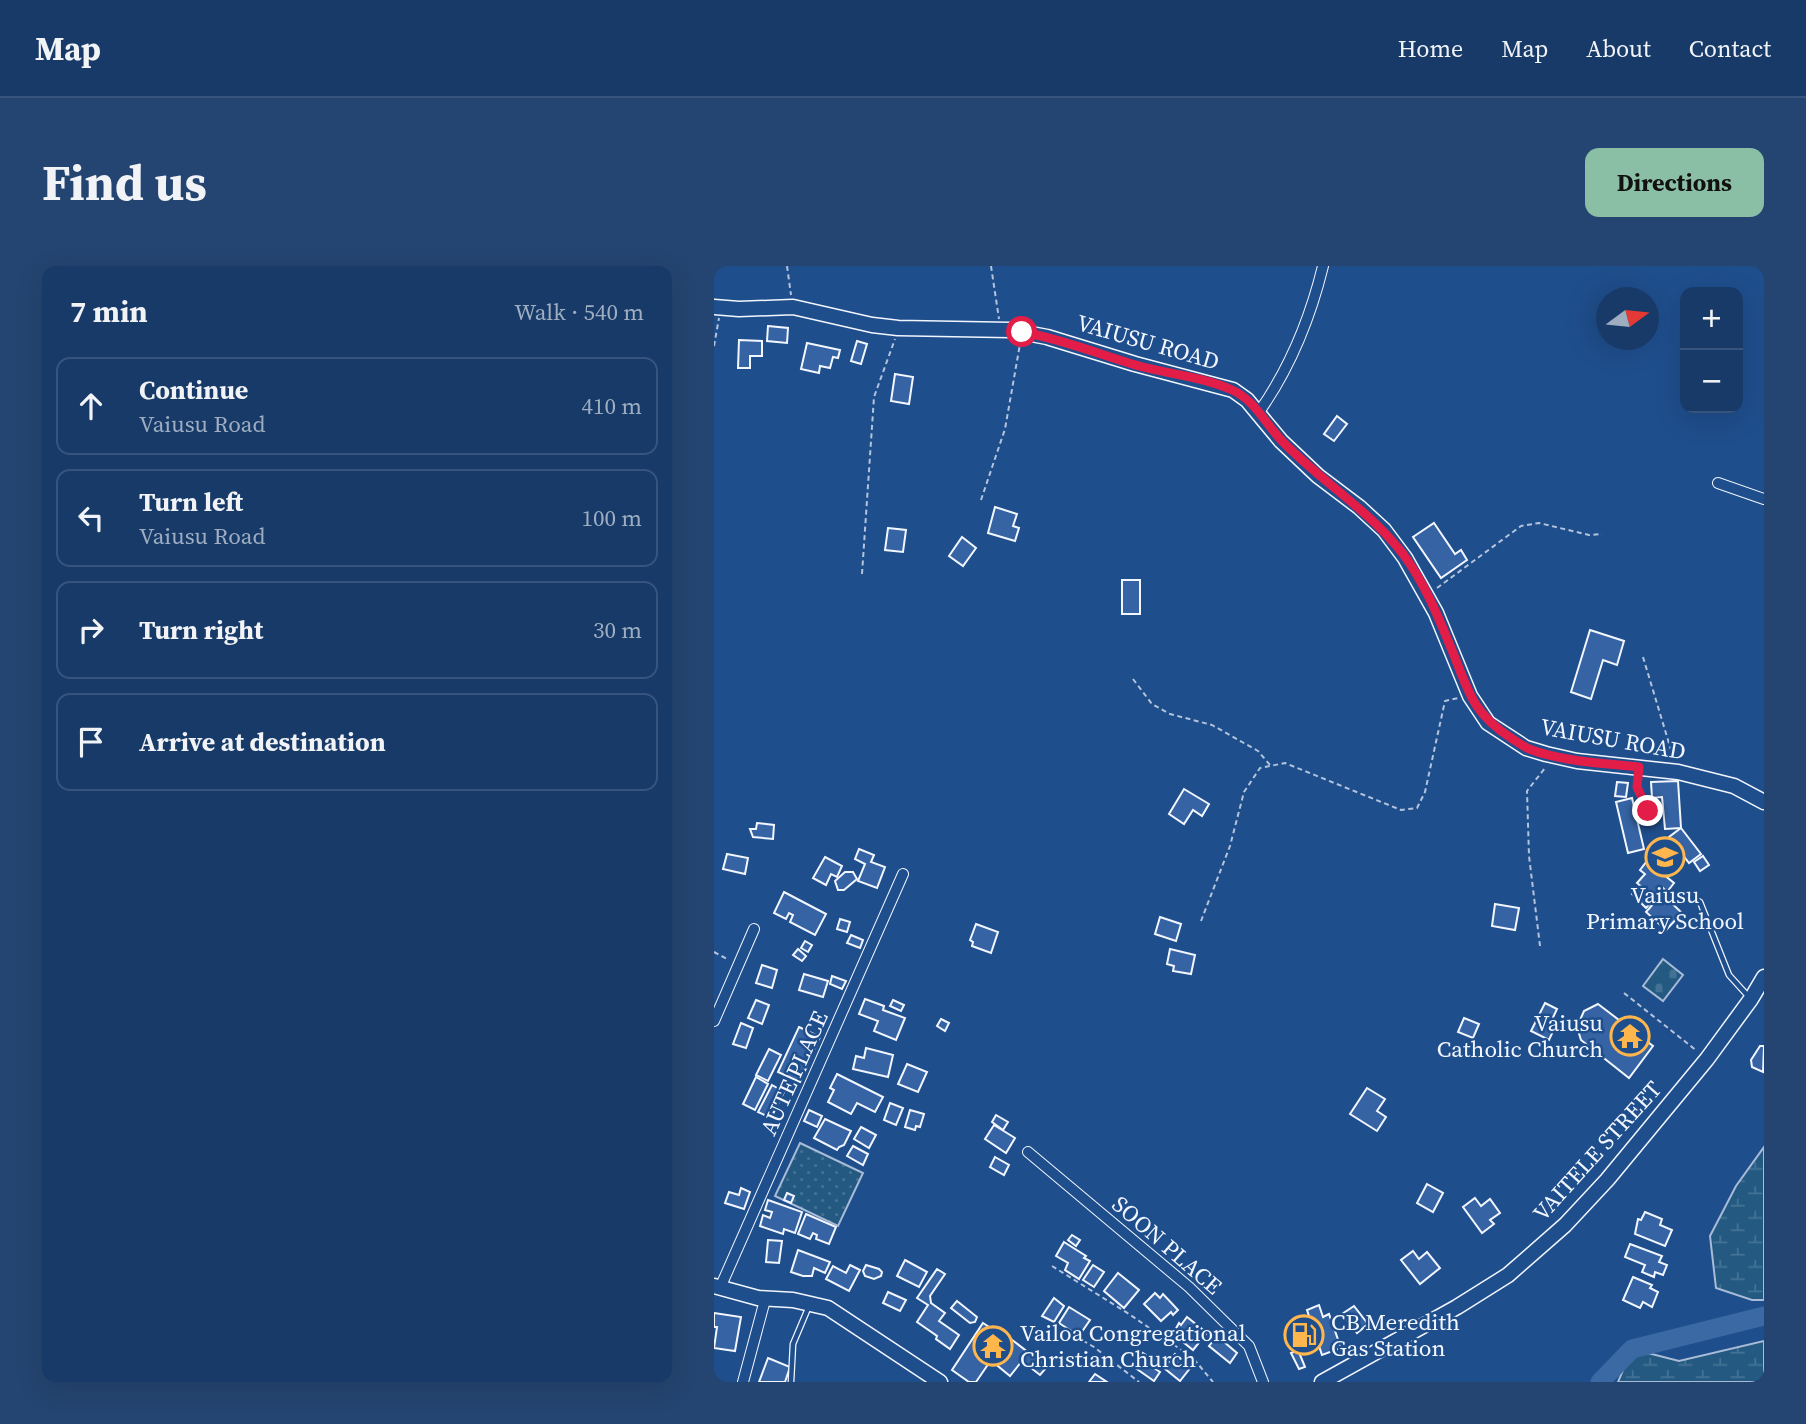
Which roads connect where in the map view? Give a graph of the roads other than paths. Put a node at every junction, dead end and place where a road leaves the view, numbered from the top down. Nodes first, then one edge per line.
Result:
1 (1323, 266) edge
2 (718, 307) edge
3 (1259, 412) junction
4 (1718, 483) dead end
5 (1764, 499) edge
6 (1639, 767) junction
7 (1764, 802) edge
8 (1648, 811) dead end
9 (903, 874) dead end
10 (1685, 894) dead end
11 (754, 929) dead end
12 (1764, 977) edge
13 (1751, 999) junction
14 (715, 1014) edge
15 (1028, 1152) dead end
16 (717, 1287) edge
17 (765, 1300) junction
18 (810, 1304) junction
19 (743, 1382) edge
20 (792, 1382) edge
21 (940, 1382) edge
22 (1263, 1382) edge
23 (1322, 1382) edge

1 - 3 street
2 - 3 street, VAIUSU ROAD
3 - 6 street, VAIUSU ROAD
4 - 5 street
6 - 7 street, VAIUSU ROAD
6 - 8 lane
9 - 16 street, AUTE PLACE
10 - 13 lane
11 - 14 street
12 - 13 street, VAITELE STREET
13 - 23 street, VAITELE STREET
15 - 22 street, SOON PLACE
16 - 17 street
17 - 18 street
17 - 19 street
18 - 20 lane
18 - 21 street

